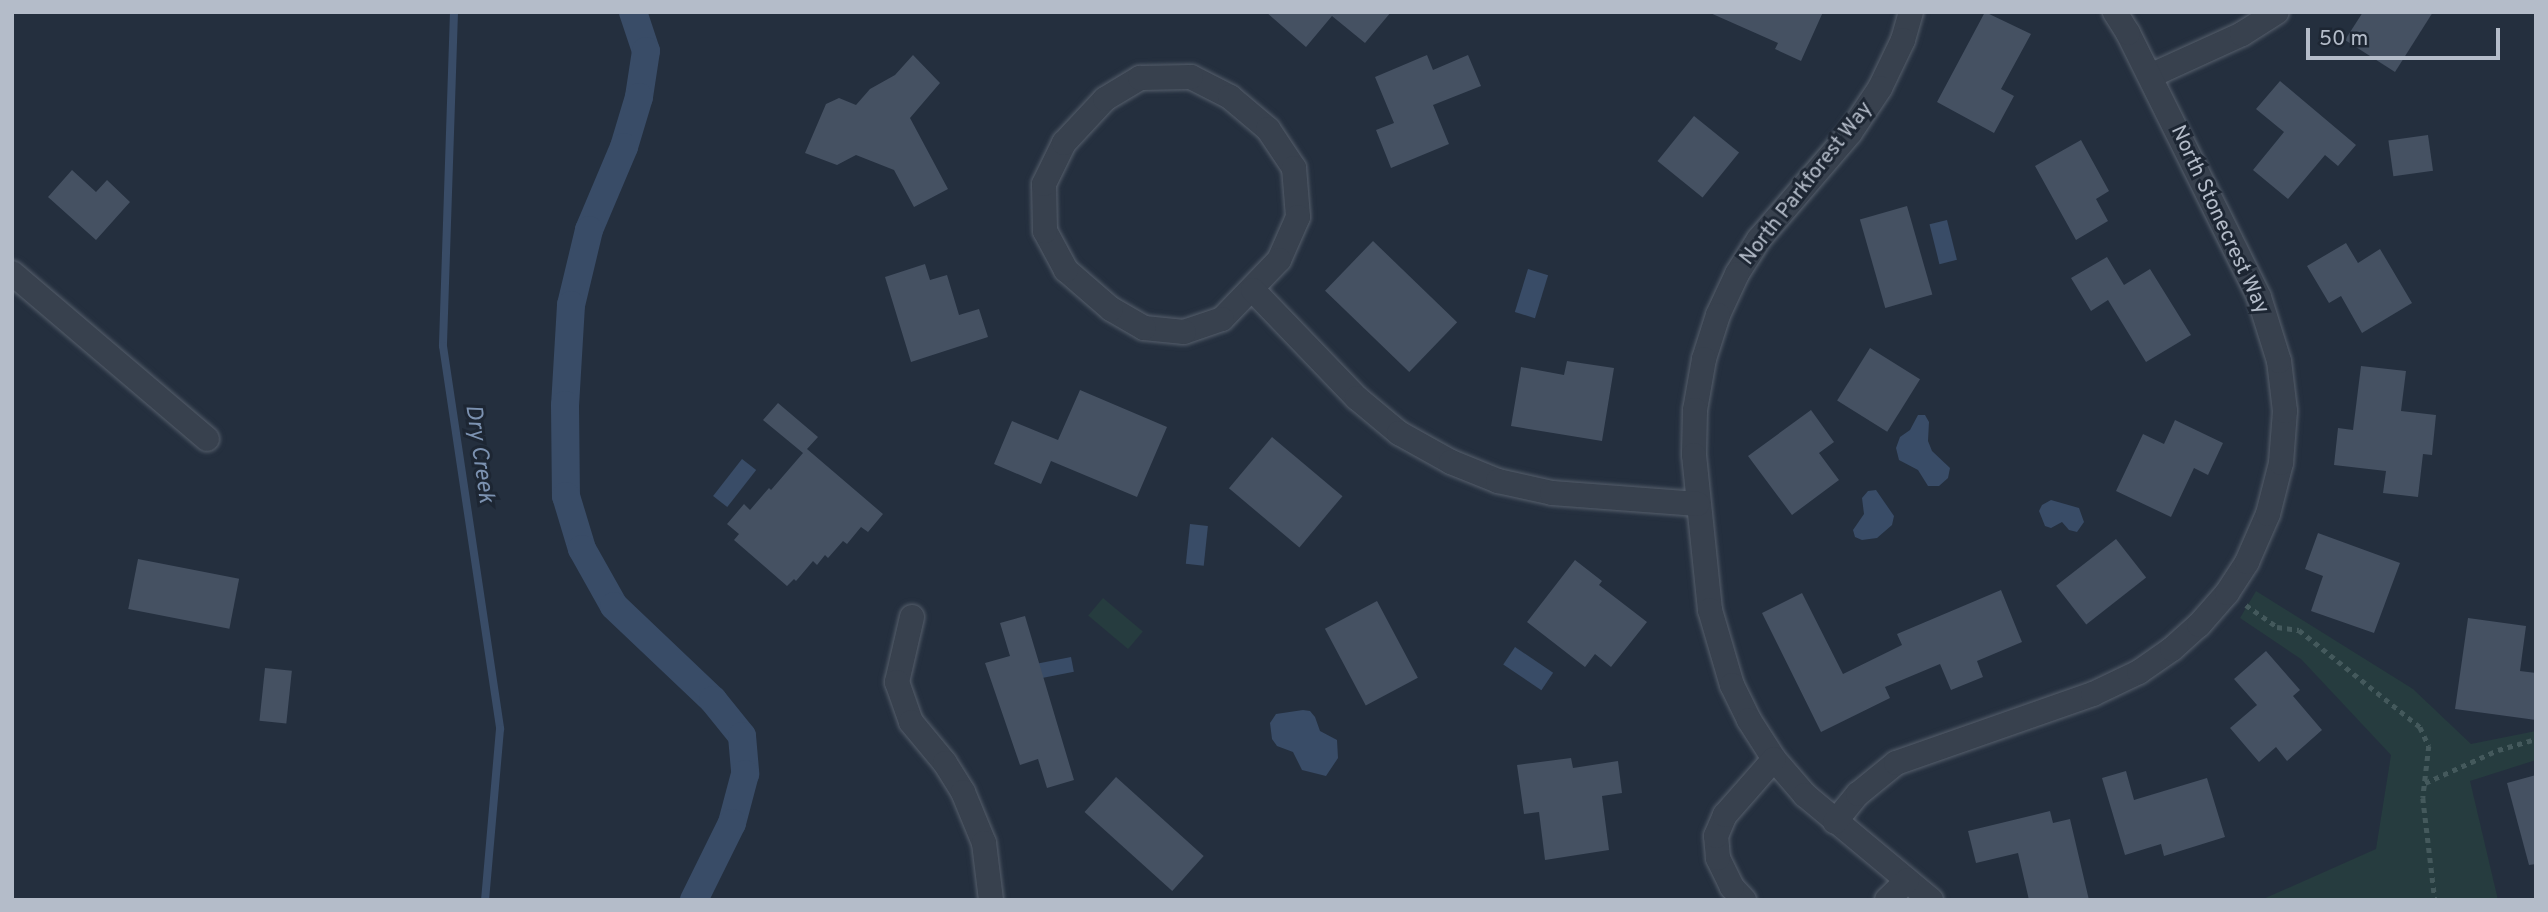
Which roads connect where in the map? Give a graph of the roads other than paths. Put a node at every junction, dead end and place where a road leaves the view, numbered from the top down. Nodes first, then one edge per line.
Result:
1 (1911, 12) edge
2 (2115, 12) edge
3 (2277, 12) edge
4 (2150, 76) junction
5 (12, 273) edge
6 (1253, 290) junction
7 (207, 439) dead end
8 (1698, 504) junction
9 (912, 617) dead end
10 (1774, 759) junction
11 (1835, 822) junction
12 (1907, 881) junction
13 (991, 900) edge
14 (1744, 900) edge
15 (1886, 900) edge
16 (1931, 900) edge

1 - 8 street, North Parkforest Way
2 - 4 street, North Stonecrest Way
3 - 4 street
4 - 11 street, North Stonecrest Way
5 - 7 street
6 - 6 street
6 - 8 street
8 - 10 street, North Parkforest Way
9 - 13 street
10 - 11 street, North Parkforest Way
10 - 14 street
11 - 12 street, North Parkforest Way
12 - 15 street
12 - 16 street, North Parkforest Way

